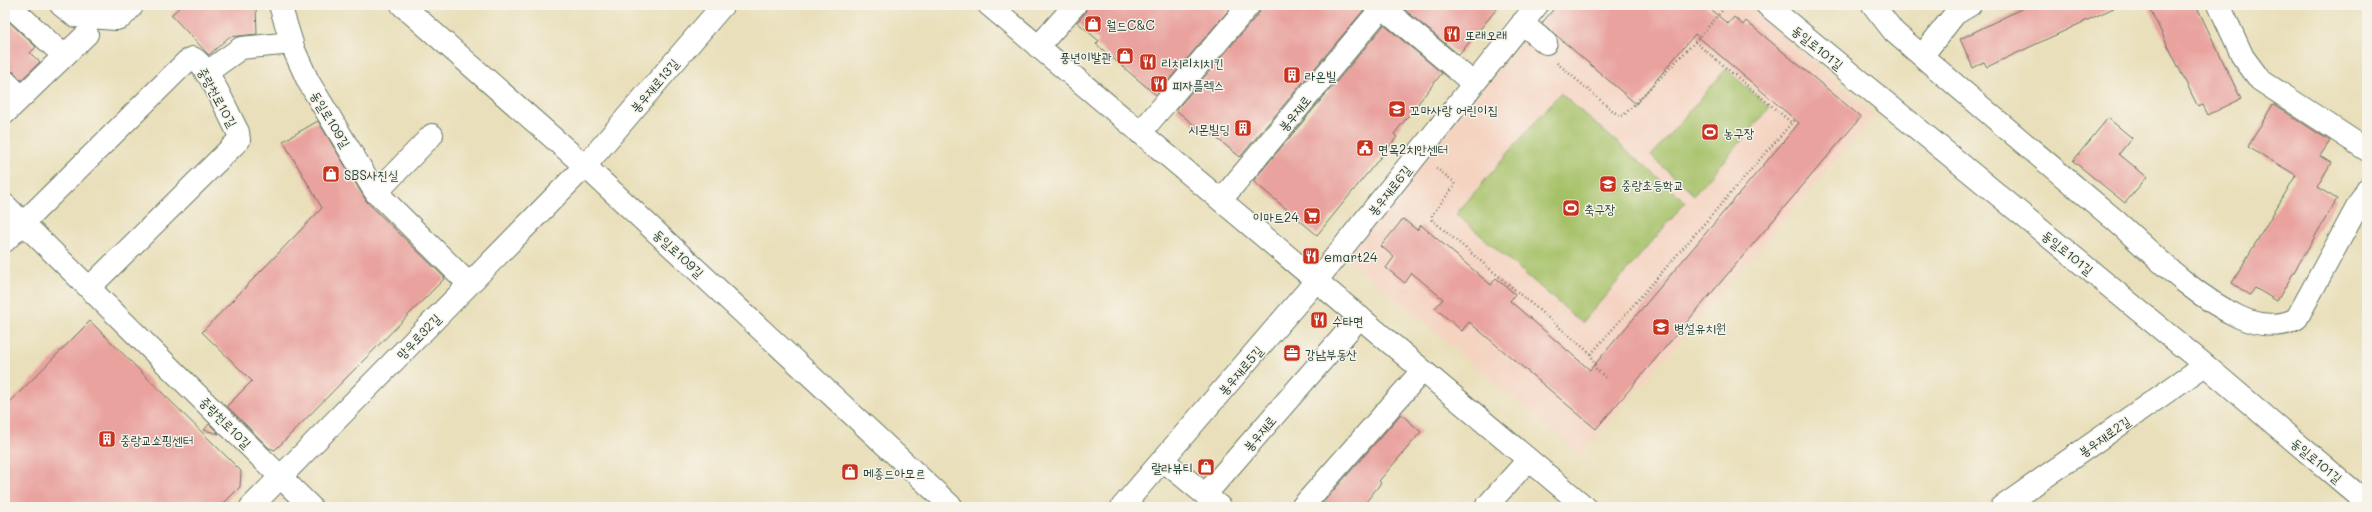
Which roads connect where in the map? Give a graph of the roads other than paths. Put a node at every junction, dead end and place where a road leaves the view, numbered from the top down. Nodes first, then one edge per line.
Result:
1 (10, 5) edge
2 (60, 5) edge
3 (133, 5) edge
4 (280, 5) edge
5 (402, 5) edge
6 (723, 5) edge
7 (989, 5) edge
8 (1075, 5) edge
9 (1249, 5) edge
10 (1537, 5) edge
11 (1767, 5) edge
12 (1873, 5) edge
13 (1970, 5) edge
14 (2219, 5) edge
15 (1382, 6) edge
16 (1522, 23) junction
17 (87, 34) dead end
18 (292, 43) junction
19 (1038, 47) junction
20 (1548, 50) road end
21 (64, 56) junction
22 (1922, 56) junction
23 (206, 73) junction
24 (5, 81) edge
25 (1474, 84) junction
26 (21, 97) junction
27 (5, 113) edge
28 (1140, 132) junction
29 (432, 135) dead end
30 (2367, 150) edge
31 (585, 166) junction
32 (2367, 189) edge
33 (376, 193) junction
34 (1221, 200) junction
35 (5, 205) edge
36 (23, 223) junction
37 (5, 241) edge
38 (1316, 281) junction
39 (469, 284) junction
40 (89, 288) junction
41 (1360, 318) junction
42 (2205, 365) junction
43 (1422, 370) junction
44 (1163, 460) junction
45 (1528, 460) junction
46 (281, 477) junction
47 (1212, 501) edge
48 (1572, 503) edge
49 (2367, 503) edge
50 (251, 507) edge
51 (311, 507) edge
52 (952, 507) edge
53 (1122, 507) edge
54 (1302, 507) edge
55 (1486, 507) edge
56 (2002, 507) edge

1 - 21 street
2 - 3 street
4 - 18 street, 동일로109길
5 - 31 street, 동일로109길
6 - 31 street, 봉우재로13길
7 - 19 street
8 - 19 street
9 - 28 street
10 - 16 street, 봉우재로6길
11 - 42 street, 동일로101길
12 - 22 street
13 - 22 street
14 - 30 street
15 - 25 street, 봉우재로
15 - 34 street, 봉우재로
16 - 20 street
16 - 25 street, 봉우재로6길
17 - 21 street
18 - 23 street
18 - 33 street, 동일로109길
19 - 28 street
21 - 26 street
22 - 32 street
23 - 36 street, 중랑천로10길
23 - 40 street, 중랑천로10길
24 - 26 street
25 - 38 street, 봉우재로6길
26 - 27 street
28 - 34 street
29 - 33 street
31 - 39 street, 망우로32길
31 - 52 street, 동일로109길
33 - 39 street, 동일로109길
34 - 38 street
35 - 36 street, 중랑천로10길
36 - 37 street, 중랑천로10길
36 - 40 street, 중랑천로10길
38 - 41 street
38 - 44 street, 봉우재로5길
39 - 46 street, 망우로32길
40 - 46 street, 중랑천로10길
41 - 43 street
41 - 47 street, 봉우재로
42 - 49 street, 동일로101길
42 - 56 street, 봉우재로2길
43 - 45 street
43 - 54 street
44 - 47 street
44 - 53 street, 봉우재로5길
45 - 48 street
45 - 55 street
46 - 50 street, 망우로32길
46 - 51 street, 중랑천로10길

